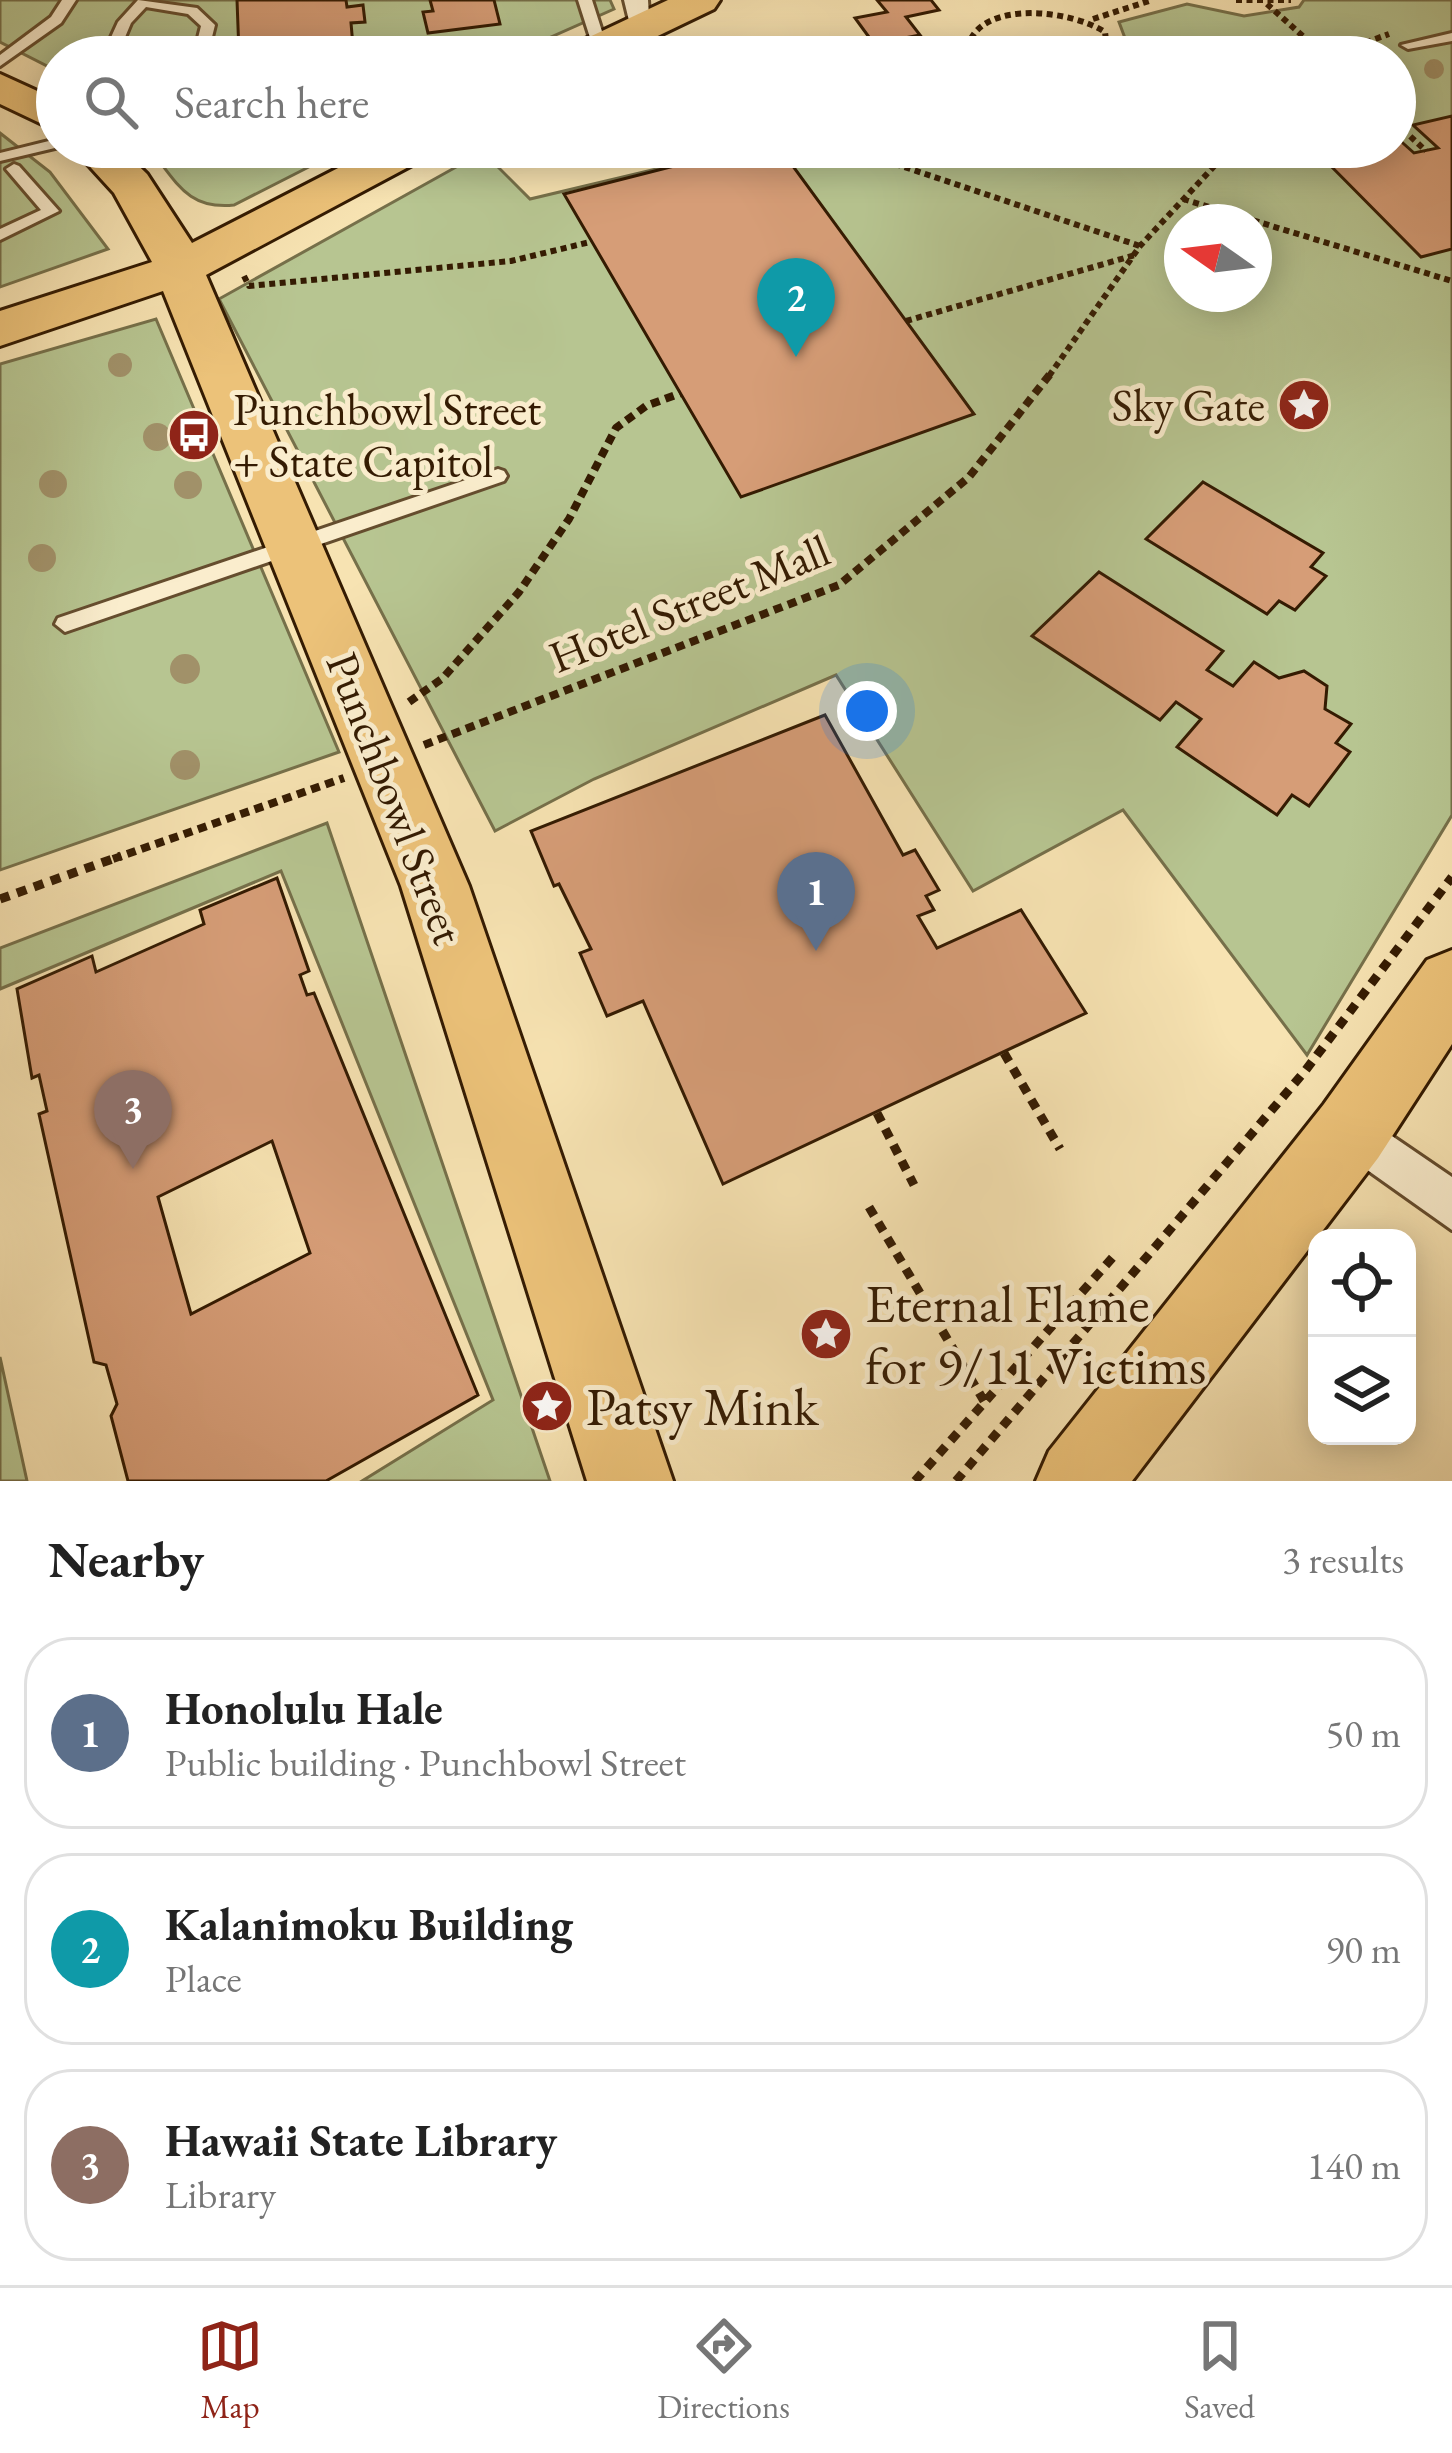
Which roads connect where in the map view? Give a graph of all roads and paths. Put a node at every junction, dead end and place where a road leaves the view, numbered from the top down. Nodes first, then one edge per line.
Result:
1 (69, 0) edge
2 (585, 0) edge
3 (700, 0) edge
4 (1152, 0) edge
5 (1236, 0) edge
6 (1291, 0) edge
7 (1267, 4) junction
8 (639, 14) edge
9 (1092, 20) junction
10 (122, 36) edge
11 (205, 36) edge
12 (589, 36) edge
13 (611, 36) edge
14 (971, 36) edge
15 (1105, 36) edge
16 (1303, 36) edge
17 (1452, 37) edge
18 (1416, 44) edge
19 (0, 62) edge
20 (0, 87) edge
21 (36, 115) edge
22 (36, 135) edge
23 (36, 142) edge
24 (1416, 142) edge
25 (1426, 151) dead end
26 (0, 157) edge
27 (115, 168) edge
28 (373, 168) edge
29 (908, 168) edge
30 (1212, 168) edge
31 (7, 172) edge
32 (1183, 199) junction
33 (0, 235) edge
34 (590, 242) dead end
35 (1140, 246) junction
36 (1135, 255) junction
37 (180, 269) junction
38 (246, 276) dead end
39 (1452, 280) edge
40 (906, 322) dead end
41 (0, 329) edge
42 (681, 393) dead end
43 (498, 476) dead end
44 (295, 545) junction
45 (65, 624) dead end
46 (394, 732) junction
47 (324, 785) dead end
48 (1452, 877) edge
49 (0, 899) edge
50 (1452, 983) edge
51 (1004, 1053) dead end
52 (877, 1113) dead end
53 (1352, 1131) junction
54 (1060, 1149) dead end
55 (914, 1185) dead end
56 (1452, 1206) edge
57 (869, 1207) dead end
58 (1113, 1257) dead end
59 (984, 1401) junction
60 (630, 1481) edge
61 (915, 1481) edge
62 (956, 1481) edge
63 (1079, 1481) edge

1 - 19 lane
2 - 12 lane
3 - 8 main road
4 - 9 path
5 - 7 path
6 - 7 path
7 - 16 path
8 - 13 main road
9 - 14 path
9 - 15 path
10 - 11 lane
17 - 18 lane
20 - 21 main road
22 - 26 lane
23 - 31 lane
24 - 25 path
27 - 37 main road, Punchbowl Street
28 - 37 main road
29 - 35 path
30 - 32 path, Hotel Street Mall
31 - 33 lane
32 - 35 path, Hotel Street Mall
32 - 39 path
34 - 38 path
35 - 36 path, Hotel Street Mall
36 - 40 path
36 - 46 path, Hotel Street Mall
37 - 41 main road
37 - 44 main road, Punchbowl Street
42 - 46 path
43 - 44 lane
44 - 45 lane
44 - 46 main road, Punchbowl Street
46 - 60 main road, Punchbowl Street
47 - 49 path
48 - 62 path
50 - 53 main road
51 - 54 path
52 - 55 path
53 - 56 street
53 - 63 main road
57 - 59 path
58 - 59 path
59 - 61 path

